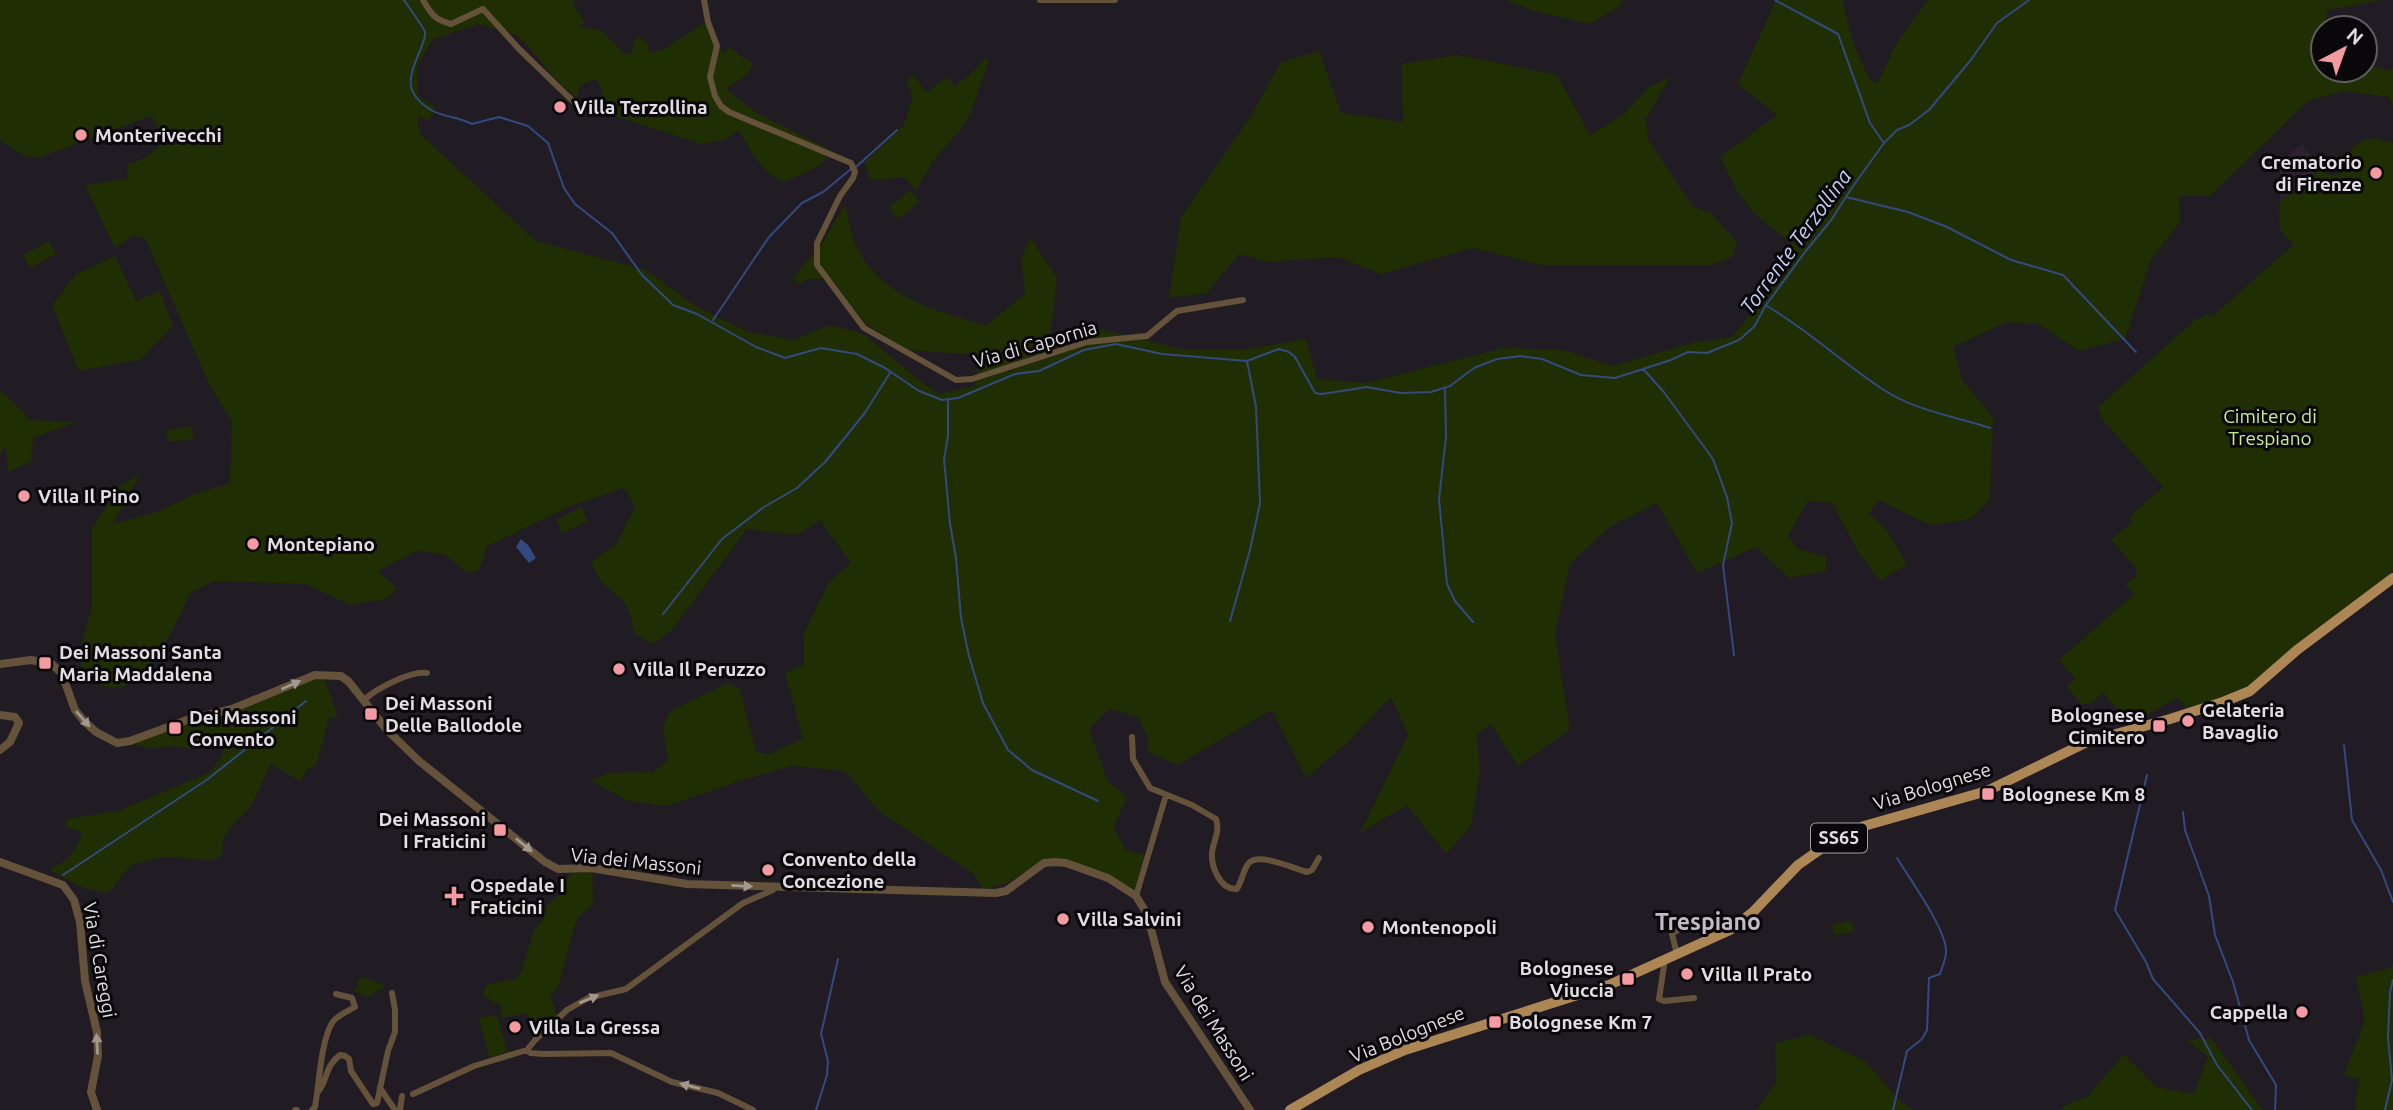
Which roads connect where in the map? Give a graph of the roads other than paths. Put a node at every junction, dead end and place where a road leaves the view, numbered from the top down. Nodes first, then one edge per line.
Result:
1 (424, 0) edge
2 (704, 0) edge
3 (1040, 0) edge
4 (1115, 0) edge
5 (578, 106) dead end
6 (1243, 300) dead end
7 (2393, 578) edge
8 (0, 664) edge
9 (427, 673) dead end
10 (364, 700) junction
11 (0, 715) edge
12 (1132, 737) dead end
13 (0, 750) edge
14 (1166, 795) junction
15 (1319, 858) dead end
16 (0, 862) edge
17 (774, 888) junction
18 (1136, 896) junction
19 (1689, 922) dead end
20 (1677, 954) junction
21 (1665, 959) junction
22 (392, 993) dead end
23 (336, 994) dead end
24 (1694, 998) dead end
25 (527, 1050) junction
26 (380, 1088) junction
27 (317, 1093) junction
28 (412, 1094) dead end
29 (402, 1096) dead end
30 (97, 1110) edge
31 (312, 1110) edge
32 (395, 1110) edge
33 (400, 1110) edge
34 (753, 1110) edge
35 (1250, 1110) edge
36 (1290, 1110) edge

1 - 5 street
2 - 6 street, Via di Capornia
3 - 4 street
7 - 20 main road, Via Bolognese / SS65
8 -> 10 street, Via dei Massoni
9 - 10 street
10 -> 17 street, Via dei Massoni
11 - 13 street
12 - 14 street
14 - 15 street
14 - 18 street
30 -> 16 street, Via di Careggi
17 - 18 street, Via dei Massoni
25 -> 17 street
18 - 35 street, Via dei Massoni
19 - 20 street
20 - 21 main road, Via Bolognese / SS65
21 - 24 street
21 - 36 main road, Via Bolognese / SS65
22 - 26 street
23 - 27 street
25 - 28 street
34 -> 25 street
26 - 27 street
26 - 32 street
27 - 31 street
29 - 33 street

